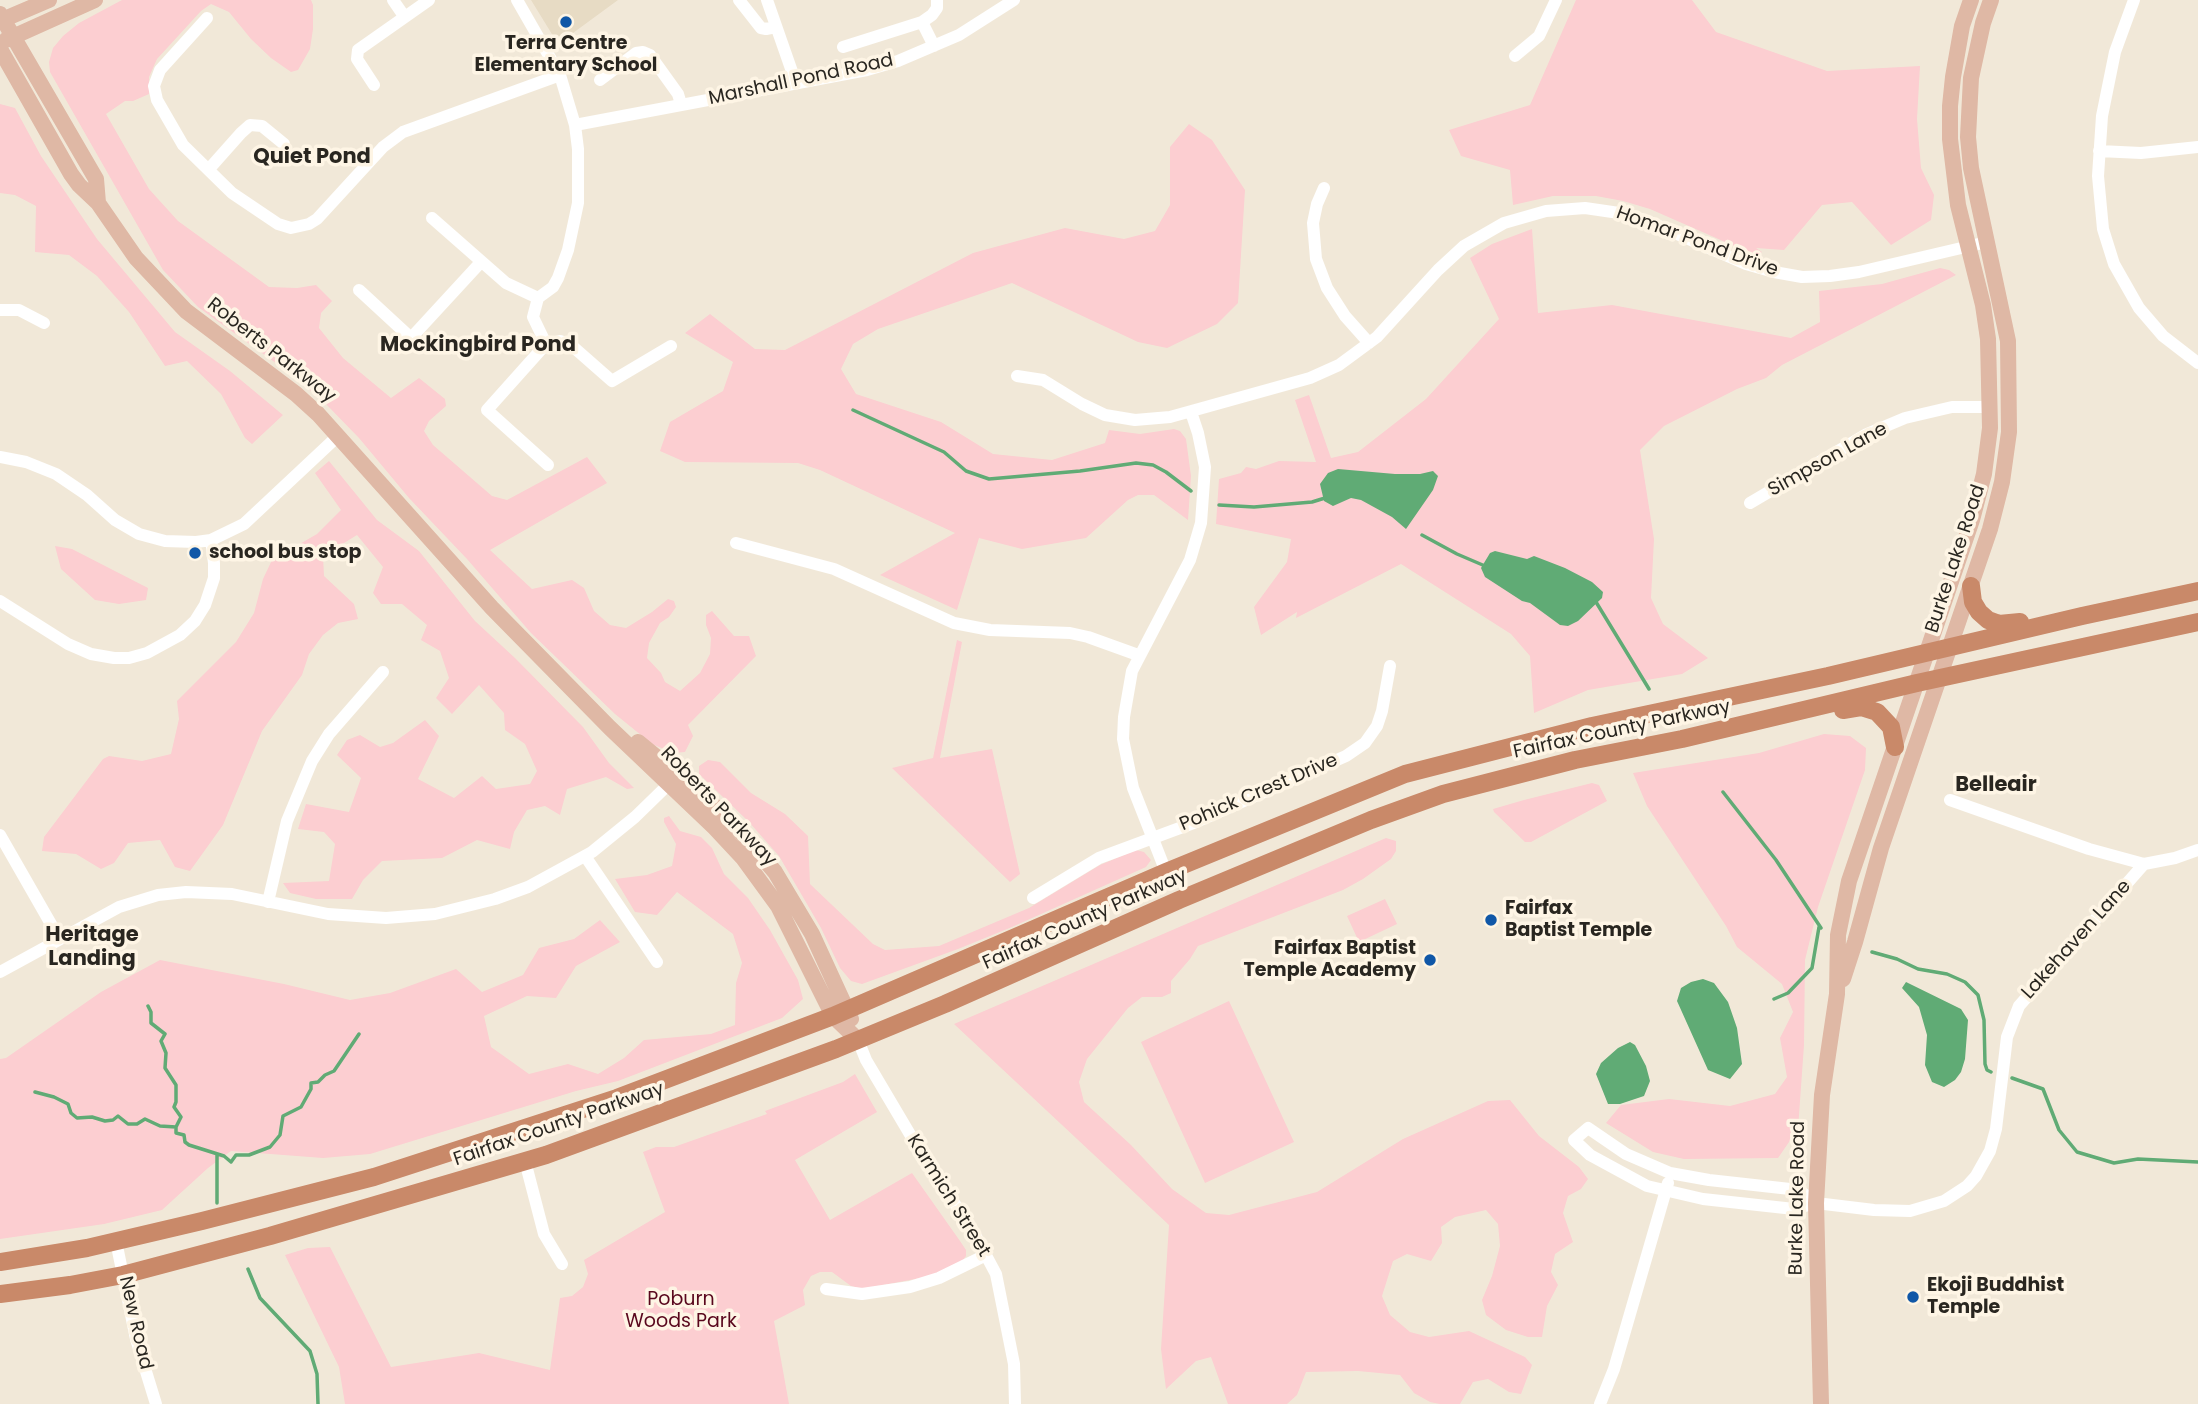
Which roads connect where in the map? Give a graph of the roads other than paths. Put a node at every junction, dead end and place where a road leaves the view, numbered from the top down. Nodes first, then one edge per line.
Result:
1 (49, 0) edge
2 (95, 0) edge
3 (393, 0) edge
4 (429, 0) edge
5 (517, 0) edge
6 (739, 0) edge
7 (767, 0) edge
8 (937, 0) edge
9 (1014, 0) edge
10 (1556, 0) edge
11 (1971, 0) edge
12 (1991, 0) edge
13 (2134, 0) edge
14 (404, 16) junction
15 (1, 18) edge
16 (207, 18) dead end
17 (922, 22) junction
18 (776, 27) junction
19 (7, 40) edge
20 (934, 46) junction
21 (843, 47) dead end
22 (0, 49) edge
23 (1514, 56) dead end
24 (560, 75) junction
25 (600, 80) dead end
26 (796, 83) junction
27 (374, 85) dead end
28 (681, 104) junction
29 (575, 125) junction
30 (284, 144) dead end
31 (2198, 147) edge
32 (2099, 152) junction
33 (209, 169) junction
34 (1324, 188) dead end
35 (98, 203) junction
36 (432, 218) dead end
37 (1986, 242) junction
38 (1968, 247) junction
39 (481, 262) junction
40 (359, 290) dead end
41 (538, 298) junction
42 (0, 310) edge
43 (44, 323) dead end
44 (1369, 343) junction
45 (546, 344) junction
46 (671, 346) dead end
47 (2198, 363) edge
48 (1017, 376) dead end
49 (1990, 407) junction
50 (1191, 412) junction
51 (339, 435) junction
52 (0, 457) edge
53 (548, 465) dead end
54 (1750, 503) dead end
55 (211, 540) junction
56 (736, 543) dead end
57 (1971, 586) junction
58 (2198, 591) edge
59 (0, 601) edge
60 (2082, 616) junction
61 (2198, 622) edge
62 (1950, 647) junction
63 (1927, 653) junction
64 (1138, 655) junction
65 (1390, 666) dead end
66 (383, 672) dead end
67 (1939, 678) junction
68 (1917, 683) junction
69 (1780, 716) junction
70 (1895, 747) junction
71 (674, 779) junction
72 (1950, 800) dead end
73 (0, 835) edge
74 (1152, 838) junction
75 (2198, 849) edge
76 (586, 856) junction
77 (2144, 864) junction
78 (1166, 872) junction
79 (1033, 898) dead end
80 (268, 902) junction
81 (60, 938) junction
82 (657, 962) dead end
83 (0, 972) edge
84 (1837, 994) junction
85 (841, 1012) junction
86 (858, 1040) junction
87 (525, 1161) junction
88 (1671, 1173) junction
89 (1666, 1191) junction
90 (1816, 1203) junction
91 (116, 1241) junction
92 (986, 1255) junction
93 (0, 1262) edge
94 (562, 1264) dead end
95 (123, 1275) junction
96 (826, 1289) dead end
97 (0, 1294) edge
98 (156, 1404) edge
99 (1015, 1404) edge
100 (1600, 1404) edge
101 (1821, 1404) edge

1 - 15 main road
2 - 19 main road
3 - 14 street
4 - 14 street
5 - 24 street
6 - 18 street
7 - 18 street
8 - 17 street
9 - 20 street, Marshall Pond Road
10 - 23 street
11 - 38 main road, Burke Lake Road
12 - 37 main road, Burke Lake Road
13 - 32 street
14 - 27 street
15 - 19 main road, Roberts Parkway
16 - 33 street
17 - 20 street
17 - 21 street
18 - 26 street
19 - 35 main road, Roberts Parkway
20 - 26 street, Marshall Pond Road
22 - 35 main road, Roberts Parkway
24 - 29 street
24 - 33 street
25 - 28 street
26 - 28 street, Marshall Pond Road
28 - 29 street, Marshall Pond Road
29 - 41 street
30 - 33 street
31 - 32 street
32 - 47 street
34 - 44 street
35 - 51 main road, Roberts Parkway
36 - 39 street
37 - 38 street, Homar Pond Drive
37 - 57 main road, Burke Lake Road
38 - 44 street, Homar Pond Drive
38 - 49 main road, Burke Lake Road
39 - 40 street
39 - 41 street
41 - 45 street
42 - 43 street
44 - 50 street, Homar Pond Drive
45 - 46 street
45 - 53 street
48 - 50 street, Homar Pond Drive
49 - 54 street, Simpson Lane
49 - 63 main road, Burke Lake Road
50 - 64 street
51 - 55 street
51 - 71 main road, Roberts Parkway
52 - 55 street
55 - 59 street
56 - 64 street
57 - 60 highway
57 - 62 main road, Burke Lake Road
58 - 60 highway, Fairfax County Parkway
60 - 62 highway, Fairfax County Parkway
61 - 67 highway, Fairfax County Parkway
62 - 63 highway, Fairfax County Parkway
62 - 67 main road, Burke Lake Road
63 - 68 main road, Burke Lake Road
63 - 78 highway, Fairfax County Parkway
64 - 74 street
65 - 74 street, Pohick Crest Drive
66 - 80 street
67 - 68 highway, Fairfax County Parkway
67 - 84 main road, Burke Lake Road
68 - 69 highway, Fairfax County Parkway
68 - 70 main road, Burke Lake Road
69 - 70 highway
69 - 86 highway, Fairfax County Parkway
70 - 84 main road, Burke Lake Road
71 - 76 street
71 - 85 main road, Roberts Parkway
72 - 77 street
73 - 81 street
74 - 78 street
74 - 79 street, Pohick Crest Drive
75 - 77 street
76 - 80 street
76 - 82 street
77 - 90 street, Lakehaven Lane
78 - 85 highway, Fairfax County Parkway
80 - 81 street
81 - 83 street
84 - 90 main road, Burke Lake Road
85 - 86 main road, Roberts Parkway
85 - 91 highway, Fairfax County Parkway
86 - 87 highway, Fairfax County Parkway
86 - 92 street, Karmich Street
87 - 94 street
87 - 95 highway, Fairfax County Parkway
88 - 89 street
88 - 89 street
88 - 90 street
89 - 90 street
89 - 100 street
90 - 101 main road, Burke Lake Road
91 - 93 highway, Fairfax County Parkway
91 - 95 street, New Road
92 - 96 street
92 - 99 street, Karmich Street
95 - 97 highway, Fairfax County Parkway
95 - 98 street, New Road

